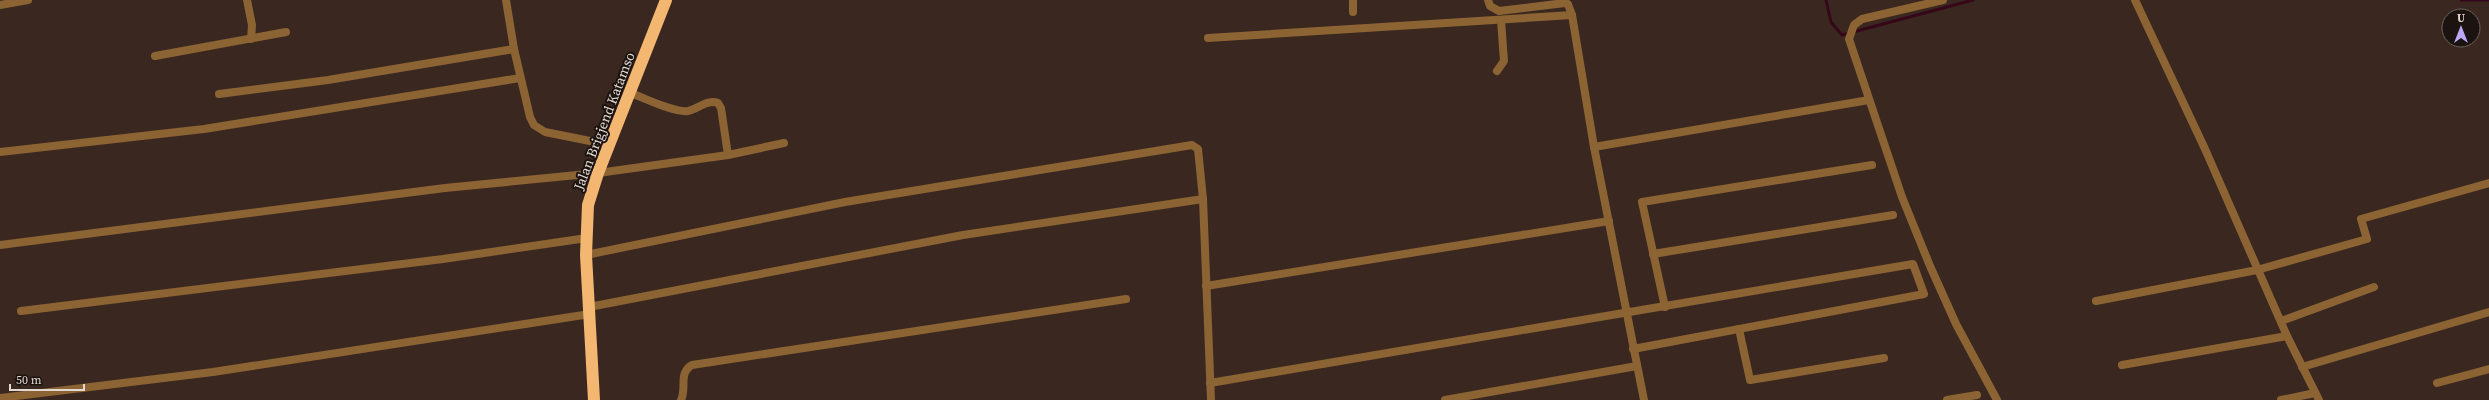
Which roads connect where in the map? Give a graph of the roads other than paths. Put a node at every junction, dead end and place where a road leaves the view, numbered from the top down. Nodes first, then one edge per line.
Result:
1 (28, 0) edge
2 (247, 0) edge
3 (506, 0) edge
4 (666, 0) edge
5 (1353, 0) edge
6 (1488, 0) edge
7 (1943, 0) edge
8 (2135, 0) edge
9 (0, 5) edge
10 (1353, 12) dead end
11 (1572, 15) junction
12 (1501, 20) junction
13 (286, 32) dead end
14 (1208, 38) dead end
15 (251, 39) junction
16 (514, 49) junction
17 (155, 56) dead end
18 (1497, 71) dead end
19 (520, 78) junction
20 (631, 93) junction
21 (219, 94) dead end
22 (1869, 100) junction
23 (784, 143) dead end
24 (610, 145) junction
25 (1594, 146) junction
26 (0, 152) edge
27 (728, 154) junction
28 (1872, 165) dead end
29 (598, 173) junction
30 (2489, 183) edge
31 (1203, 199) junction
32 (1893, 215) dead end
33 (1609, 221) junction
34 (586, 238) junction
35 (0, 245) edge
36 (1653, 254) junction
37 (586, 255) junction
38 (2257, 270) junction
39 (1206, 286) junction
40 (2374, 287) dead end
41 (1126, 299) dead end
42 (2096, 301) dead end
43 (1664, 308) junction
44 (590, 310) junction
45 (21, 311) dead end
46 (2489, 312) edge
47 (1627, 314) junction
48 (2280, 321) junction
49 (1739, 329) junction
50 (2287, 336) junction
51 (1634, 348) junction
52 (1884, 358) dead end
53 (2122, 365) dead end
54 (1637, 366) junction
55 (2302, 367) junction
56 (2489, 369) edge
57 (1210, 384) junction
58 (2437, 384) dead end
59 (1977, 395) dead end
60 (2317, 397) edge
61 (0, 398) edge
62 (594, 400) edge
63 (681, 400) edge
64 (1211, 400) edge
65 (1445, 400) edge
66 (1644, 400) edge
67 (1947, 400) edge
68 (1997, 400) edge
69 (2281, 400) edge

1 - 9 street
2 - 15 street
3 - 16 street
4 - 20 highway, Jalan Brigjend Katamso
5 - 10 street
6 - 11 street
7 - 22 street
8 - 38 street
11 - 12 street
11 - 25 street
12 - 14 street
12 - 18 street
13 - 15 street
15 - 17 street
16 - 19 street
16 - 21 street
19 - 24 street
19 - 26 street
20 - 24 highway, Jalan Brigjend Katamso
20 - 27 street
22 - 25 street
22 - 68 street
23 - 27 street
24 - 29 highway, Jalan Brigjend Katamso
25 - 33 street
27 - 29 street
28 - 36 street
29 - 34 highway, Jalan Brigjend Katamso
29 - 35 street
30 - 38 street
31 - 37 street
31 - 39 street
31 - 44 street
32 - 36 street
33 - 39 street
33 - 47 street
34 - 37 highway, Jalan Brigjend Katamso
34 - 45 street
36 - 43 street
37 - 44 highway, Jalan Brigjend Katamso
38 - 42 street
38 - 48 street
39 - 57 street
40 - 48 street
41 - 63 street
43 - 47 street
43 - 49 street
44 - 61 street
44 - 62 highway, Jalan Brigjend Katamso
46 - 55 street
47 - 51 street
47 - 57 street
48 - 50 street
49 - 51 street
49 - 52 street
50 - 53 street
50 - 55 street
51 - 54 street
54 - 65 street
54 - 66 street
55 - 60 street
56 - 58 street
57 - 64 street
59 - 67 street
60 - 69 street

